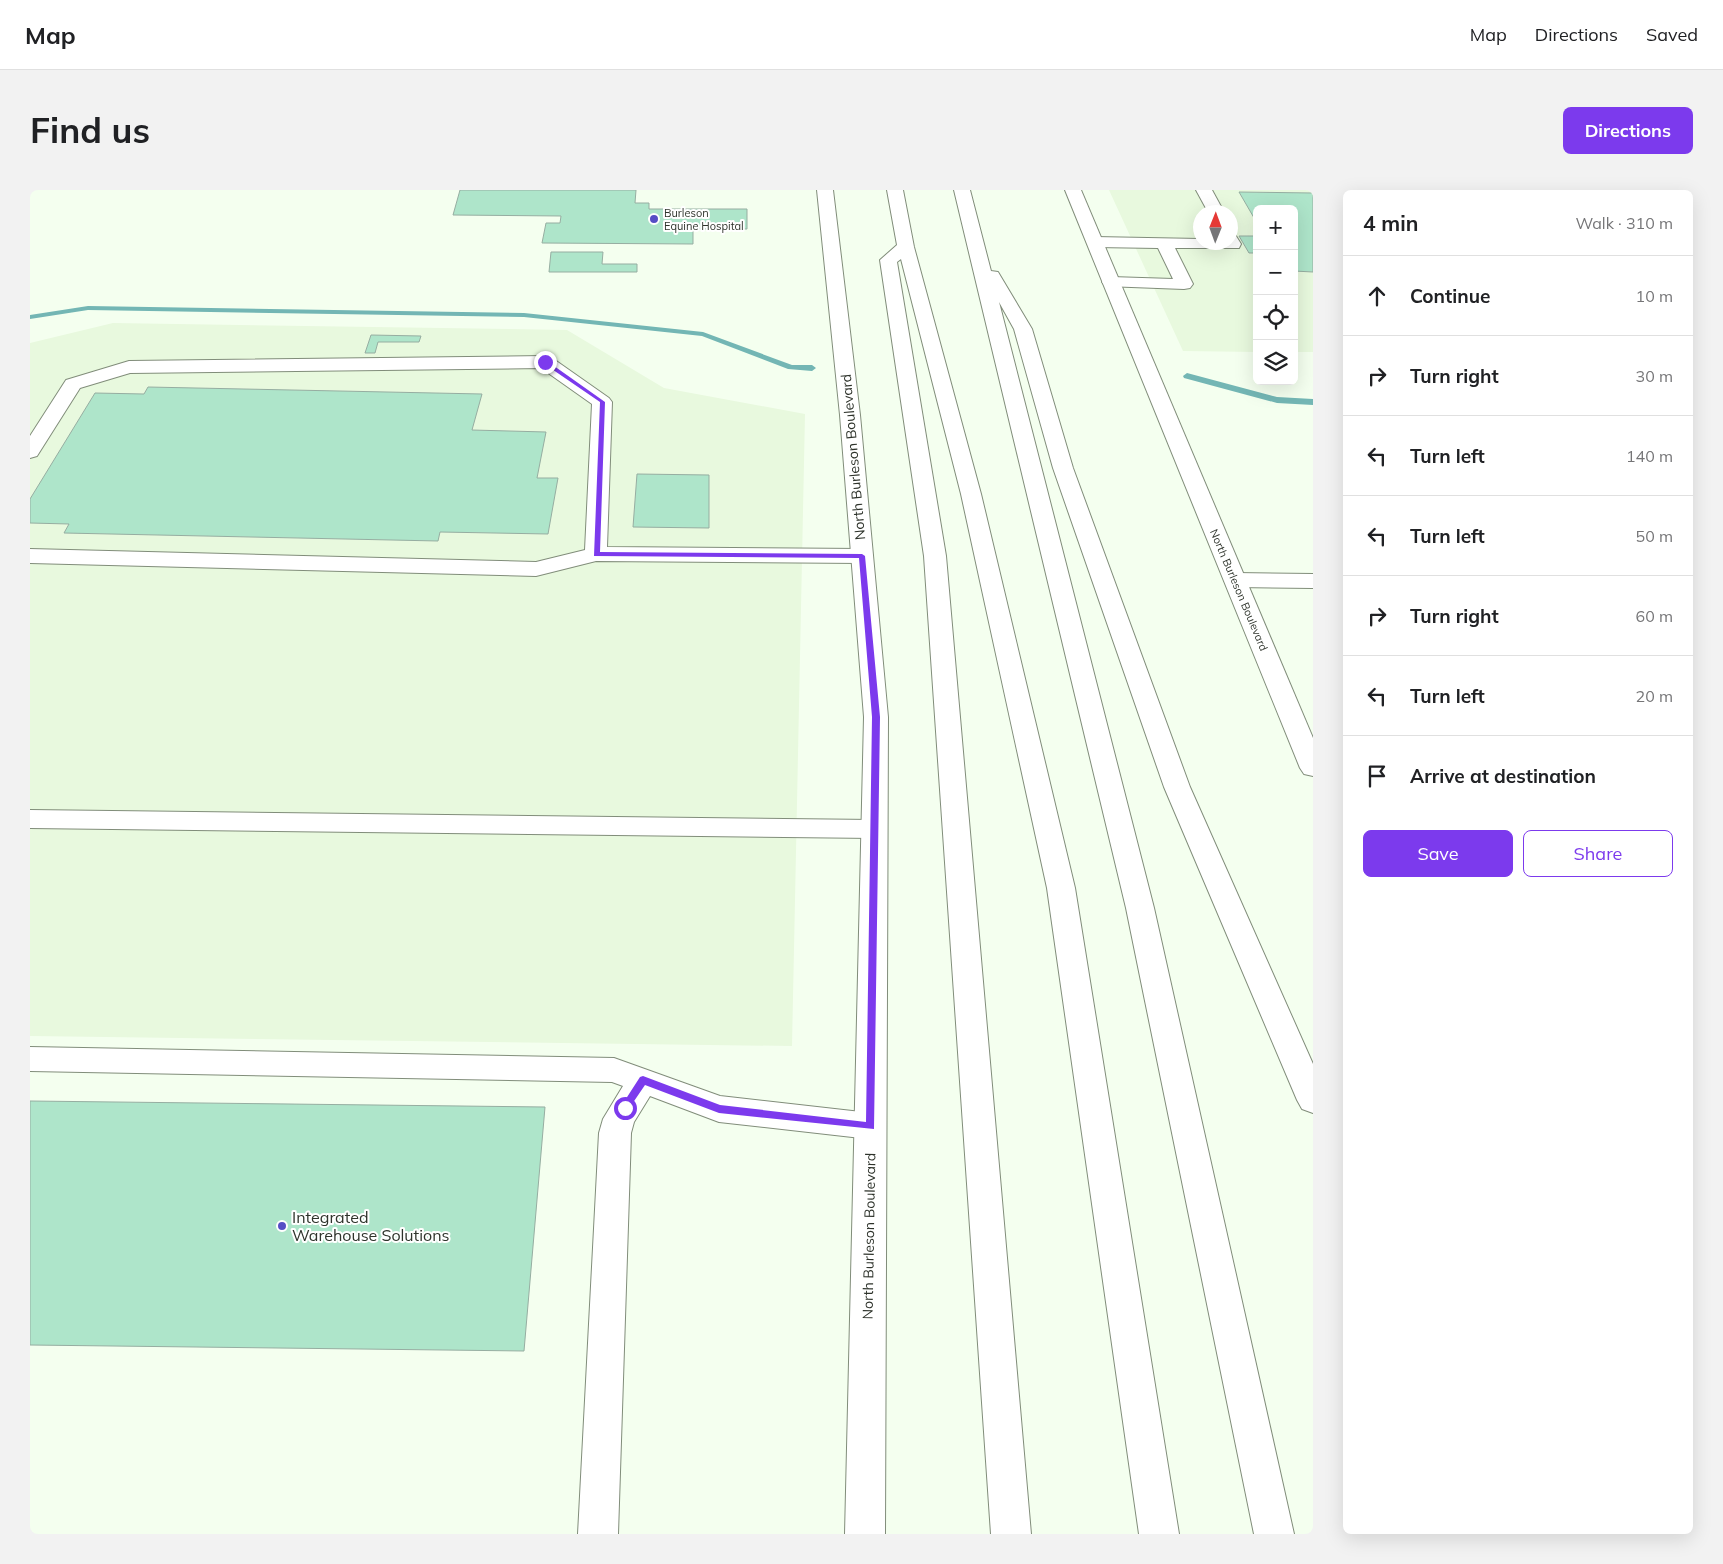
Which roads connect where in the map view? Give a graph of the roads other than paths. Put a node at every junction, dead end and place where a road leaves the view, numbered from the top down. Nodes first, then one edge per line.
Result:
1 (825, 190) edge
2 (895, 190) edge
3 (962, 190) edge
4 (1073, 190) edge
5 (1204, 190) edge
6 (1212, 205) edge
7 (1094, 242) junction
8 (1164, 243) junction
9 (1193, 243) edge
10 (976, 246) junction
11 (906, 247) junction
12 (1111, 282) junction
13 (30, 452) edge
14 (596, 554) junction
15 (30, 556) edge
16 (862, 556) junction
17 (1235, 580) junction
18 (1313, 581) edge
19 (1313, 768) edge
20 (30, 819) edge
21 (874, 829) junction
22 (30, 1059) edge
23 (643, 1080) junction
24 (1313, 1100) edge
25 (870, 1126) junction
26 (598, 1534) edge
27 (865, 1534) edge
28 (1011, 1534) edge
29 (1159, 1534) edge
30 (1274, 1534) edge

1 - 16 main road, North Burleson Boulevard
2 - 11 main road
3 - 10 main road
4 - 7 main road, North Burleson Boulevard
5 - 6 main road
7 - 8 main road
7 - 12 main road, North Burleson Boulevard
8 - 9 main road
8 - 12 main road
10 - 24 main road
10 - 30 main road
11 - 28 main road
11 - 29 main road
12 - 17 main road, North Burleson Boulevard
13 - 14 main road
14 - 15 main road
14 - 16 main road
16 - 21 main road, North Burleson Boulevard
17 - 18 main road
17 - 19 main road, North Burleson Boulevard
20 - 21 main road
21 - 25 main road, North Burleson Boulevard
22 - 23 main road
23 - 25 main road
23 - 26 main road
25 - 27 main road, North Burleson Boulevard

